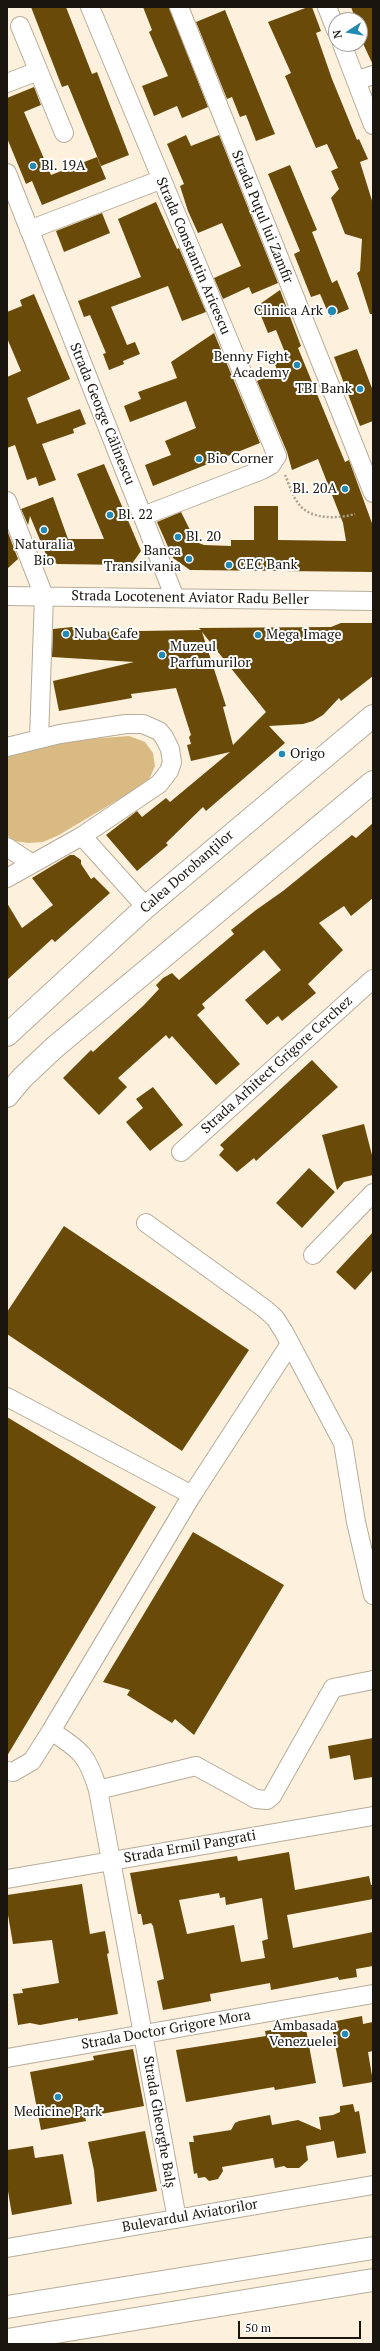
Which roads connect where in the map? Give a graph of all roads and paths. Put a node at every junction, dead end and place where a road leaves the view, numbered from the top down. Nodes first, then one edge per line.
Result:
1 (90, 7) edge
2 (179, 7) edge
3 (20, 26) dead end
4 (345, 52) edge
5 (38, 71) junction
6 (373, 75) edge
7 (356, 81) junction
8 (7, 83) edge
9 (373, 125) edge
10 (64, 133) dead end
11 (7, 173) edge
12 (160, 180) junction
13 (30, 230) junction
14 (277, 456) junction
15 (373, 493) edge
16 (7, 500) edge
17 (355, 514) dead end
18 (143, 516) junction
19 (7, 596) edge
20 (44, 596) junction
21 (175, 598) junction
22 (373, 601) edge
23 (373, 716) edge
24 (39, 739) junction
25 (7, 747) edge
26 (373, 782) edge
27 (82, 836) junction
28 (7, 847) edge
29 (31, 863) junction
30 (7, 878) edge
31 (146, 907) junction
32 (373, 979) edge
33 (7, 1035) edge
34 (7, 1096) edge
35 (181, 1152) dead end
36 (373, 1194) edge
37 (146, 1224) dead end
38 (313, 1255) dead end
39 (290, 1344) junction
40 (7, 1397) edge
41 (192, 1495) junction
42 (373, 1595) edge
43 (373, 1680) edge
44 (51, 1731) junction
45 (7, 1771) edge
46 (98, 1790) junction
47 (373, 1816) edge
48 (112, 1861) junction
49 (7, 1879) edge
50 (373, 1994) edge
51 (143, 2034) junction
52 (7, 2058) edge
53 (373, 2185) edge
54 (177, 2219) junction
55 (7, 2248) edge
56 (373, 2248) edge
57 (373, 2280) edge
58 (7, 2307) edge
59 (7, 2340) edge

1 - 12 street, Strada Constantin Aricescu
2 - 15 street, Strada Puțul lui Zamfir
3 - 5 street
4 - 7 street
5 - 8 street
5 - 10 street
6 - 7 street
7 - 9 street
11 - 13 street, Strada George Călinescu
12 - 13 street
12 - 14 street, Strada Constantin Aricescu
13 - 18 street, Strada George Călinescu
14 - 17 path
14 - 18 street
16 - 20 street
18 - 21 street, Strada George Călinescu
19 - 20 street, Strada Locotenent Aviator Radu Beller
20 - 21 street, Strada Locotenent Aviator Radu Beller
20 - 24 street
21 - 22 street, Strada Locotenent Aviator Radu Beller
23 - 31 main road, Calea Dorobanților
24 - 25 street
24 - 27 street
26 - 34 main road
27 - 29 street
27 - 31 street
28 - 29 street
29 - 30 street
31 - 33 main road, Calea Dorobanților
32 - 35 street, Strada Arhitect Grigore Cerchez
36 - 38 street
37 - 39 street
39 - 41 street
39 - 42 street
40 - 41 street
41 - 44 street
43 - 46 street
44 - 45 street
44 - 46 street, Strada Gheorghe Balș
46 - 48 street, Strada Gheorghe Balș
47 - 48 street, Strada Ermil Pangrati
48 - 49 street, Strada Ermil Pangrati
48 - 51 street, Strada Gheorghe Balș
50 - 51 street, Strada Doctor Grigore Mora
51 - 52 street, Strada Doctor Grigore Mora
51 - 54 street, Strada Gheorghe Balș
53 - 54 street, Bulevardul Aviatorilor
54 - 55 street, Bulevardul Aviatorilor
56 - 58 main road
57 - 59 main road

